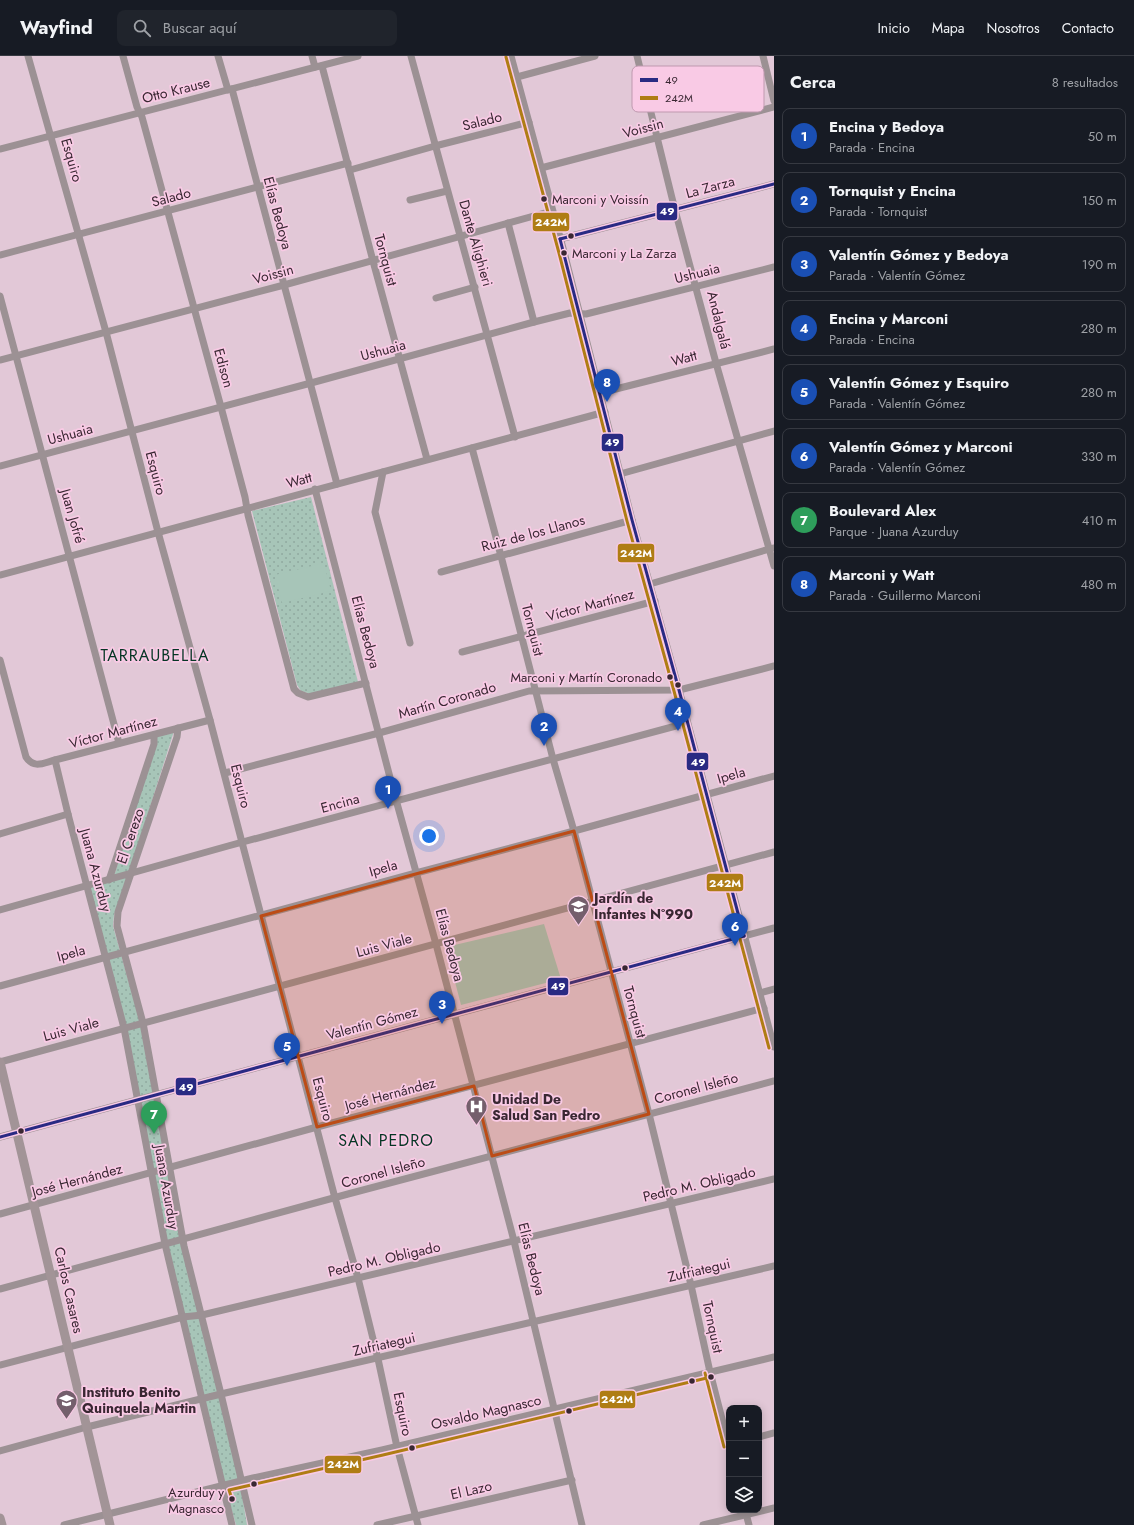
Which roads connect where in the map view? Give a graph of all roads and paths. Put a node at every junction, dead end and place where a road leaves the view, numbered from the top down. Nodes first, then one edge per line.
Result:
1 (28, 56) edge
2 (123, 56) edge
3 (218, 56) edge
4 (312, 56) edge
5 (358, 56) edge
6 (411, 56) edge
7 (511, 56) edge
8 (595, 56) edge
9 (637, 56) edge
10 (763, 56) edge
11 (319, 66) junction
12 (639, 66) edge
13 (517, 77) junction
14 (230, 89) junction
15 (774, 101) edge
16 (774, 107) edge
17 (764, 110) edge
18 (140, 112) junction
19 (651, 112) edge
20 (755, 112) edge
21 (529, 122) junction
22 (51, 136) junction
23 (657, 138) junction
24 (435, 146) junction
25 (0, 149) edge
26 (348, 163) junction
27 (541, 168) junction
28 (350, 170) junction
29 (774, 184) edge
30 (258, 187) junction
31 (447, 191) junction
32 (410, 200) dead end
33 (675, 210) junction
34 (168, 211) junction
35 (552, 211) junction
36 (508, 223) junction
37 (79, 234) junction
38 (460, 236) junction
39 (560, 239) junction
40 (0, 255) edge
41 (373, 261) junction
42 (774, 267) edge
43 (284, 285) junction
44 (475, 287) junction
45 (697, 287) junction
46 (0, 296) edge
47 (436, 298) dead end
48 (195, 308) junction
49 (578, 313) junction
50 (534, 322) junction
51 (106, 332) junction
52 (487, 335) junction
53 (774, 349) edge
54 (16, 356) junction
55 (399, 359) junction
56 (0, 360) edge
57 (716, 363) junction
58 (311, 383) junction
59 (600, 393) junction
60 (221, 407) junction
61 (605, 412) junction
62 (774, 431) edge
63 (131, 432) junction
64 (515, 437) junction
65 (739, 441) junction
66 (472, 448) junction
67 (42, 455) junction
68 (427, 459) junction
69 (0, 466) edge
70 (383, 472) junction
71 (620, 474) junction
72 (337, 484) junction
73 (315, 489) junction
74 (247, 508) junction
75 (632, 520) junction
76 (158, 532) junction
77 (772, 549) edge
78 (70, 556) junction
79 (501, 556) junction
80 (774, 566) edge
81 (442, 572) dead end
82 (0, 575) edge
83 (650, 584) junction
84 (655, 601) junction
85 (521, 636) junction
86 (410, 643) dead end
87 (462, 652) dead end
88 (0, 660) edge
89 (774, 666) edge
90 (366, 683) junction
91 (535, 690) junction
92 (679, 690) junction
93 (210, 720) junction
94 (687, 723) junction
95 (178, 728) junction
96 (380, 733) junction
97 (154, 735) junction
98 (120, 743) junction
99 (553, 759) junction
100 (55, 760) junction
101 (225, 773) junction
102 (774, 776) edge
103 (706, 795) junction
104 (397, 801) junction
105 (68, 814) junction
106 (574, 832) junction
107 (0, 834) edge
108 (242, 843) junction
109 (774, 852) edge
110 (726, 866) junction
111 (131, 873) junction
112 (416, 873) junction
113 (110, 880) junction
114 (86, 886) junction
115 (592, 902) junction
116 (0, 910) edge
117 (261, 916) junction
118 (774, 928) edge
119 (744, 936) junction
120 (436, 944) junction
121 (124, 952) junction
122 (105, 957) junction
123 (611, 972) junction
124 (0, 986) edge
125 (281, 986) junction
126 (774, 989) edge
127 (760, 992) junction
128 (764, 1008) junction
129 (455, 1014) junction
130 (143, 1023) junction
131 (124, 1028) junction
132 (630, 1043) junction
133 (774, 1047) edge
134 (298, 1056) junction
135 (0, 1062) edge
136 (774, 1081) edge
137 (474, 1086) junction
138 (156, 1095) junction
139 (138, 1100) junction
140 (649, 1114) junction
141 (317, 1127) junction
142 (17, 1133) junction
143 (0, 1137) edge
144 (492, 1156) junction
145 (169, 1169) junction
146 (152, 1173) junction
147 (774, 1179) edge
148 (335, 1198) junction
149 (671, 1204) junction
150 (35, 1205) junction
151 (0, 1214) edge
152 (183, 1239) junction
153 (514, 1241) junction
154 (165, 1244) junction
155 (774, 1266) edge
156 (50, 1276) junction
157 (358, 1278) junction
158 (691, 1285) junction
159 (0, 1289) edge
160 (202, 1315) junction
161 (183, 1317) junction
162 (534, 1321) junction
163 (68, 1348) junction
164 (774, 1357) edge
165 (378, 1359) junction
166 (0, 1365) edge
167 (710, 1372) junction
168 (221, 1394) junction
169 (203, 1399) junction
170 (555, 1409) junction
171 (86, 1427) junction
172 (774, 1433) edge
173 (762, 1436) edge
174 (728, 1441) edge
175 (397, 1446) junction
176 (0, 1451) edge
177 (572, 1480) junction
178 (242, 1482) junction
179 (223, 1486) junction
180 (774, 1508) edge
181 (762, 1510) edge
182 (742, 1513) edge
183 (745, 1513) edge
184 (107, 1515) junction
185 (416, 1516) junction
186 (0, 1518) edge
187 (2, 1525) edge
188 (64, 1525) edge
189 (110, 1525) edge
190 (232, 1525) edge
191 (252, 1525) edge
192 (377, 1525) edge
193 (418, 1525) edge
194 (582, 1525) edge
195 (703, 1525) edge
196 (749, 1525) edge

1 - 22 street, Esquiro
2 - 18 street, Edison
3 - 14 street, Elías Bedoya
4 - 11 street, Tornquist
5 - 11 street, Otto Krause
6 - 24 street, Dante Alighieri
7 - 13 street
8 - 13 street
9 - 12 street, Andalgalá
10 - 15 street
11 - 14 street, Otto Krause
11 - 26 street, Tornquist
13 - 21 street
14 - 18 street, Otto Krause
14 - 30 street, Elías Bedoya
16 - 17 street, Voissin
18 - 22 street, Otto Krause
18 - 34 street, Edison
19 - 23 street, Andalgalá
20 - 23 street, Voissin
21 - 24 street, Salado
21 - 27 street
22 - 25 street, Otto Krause
22 - 37 street, Esquiro
23 - 27 street, Voissin
23 - 33 street, Andalgalá
24 - 28 street, Salado
24 - 31 street, Dante Alighieri
26 - 28 street, Tornquist
26 - 30 street, Salado
27 - 35 street
28 - 41 street, Tornquist
29 - 33 street, La Zarza
30 - 34 street, Salado
30 - 43 street, Elías Bedoya
31 - 32 street
31 - 38 street, Dante Alighieri
33 - 39 street, La Zarza
33 - 45 street, Andalgalá
34 - 37 street, Salado
34 - 48 street, Edison
35 - 36 street, Voissin
35 - 39 street
36 - 38 street, Voissin
36 - 50 street
37 - 40 street, Salado
37 - 51 street, Esquiro
38 - 41 street, Voissin
38 - 44 street, Dante Alighieri
39 - 49 street
41 - 43 street, Voissin
41 - 55 street, Tornquist
42 - 45 street, Ushuaia
43 - 48 street, Voissin
43 - 58 street, Elías Bedoya
44 - 47 street
44 - 52 street, Dante Alighieri
45 - 49 street, Ushuaia
45 - 57 street, Andalgalá
46 - 54 street, Juan Jofré
48 - 51 street, Voissin
48 - 60 street, Edison
49 - 50 street, Ushuaia
49 - 59 street
50 - 52 street, Ushuaia
51 - 54 street, Voissin
51 - 63 street, Esquiro
52 - 55 street, Ushuaia
52 - 64 street, Dante Alighieri
53 - 57 street, Watt
54 - 56 street, Voissin
54 - 67 street, Juan Jofré
55 - 58 street, Ushuaia
55 - 68 street, Tornquist
57 - 59 street, Watt
57 - 65 street, Andalgalá
58 - 60 street, Ushuaia
58 - 72 street, Elías Bedoya
59 - 61 street
60 - 63 street, Ushuaia
60 - 74 street, Edison
61 - 64 street, Watt
61 - 71 street
62 - 65 street
63 - 67 street, Ushuaia
63 - 76 street, Esquiro
64 - 66 street, Watt
65 - 71 street
65 - 77 street, Andalgalá
66 - 68 street, Watt
66 - 79 street, Tornquist
67 - 69 street, Ushuaia
67 - 78 street, Juan Jofré
68 - 70 street, Watt
70 - 72 street, Watt
70 - 86 street
71 - 75 street
72 - 73 street, Watt
73 - 74 street, Watt
73 - 90 street, Elías Bedoya
74 - 76 street, Watt
74 - 90 street, Edison
75 - 79 street, Ruiz de los Llanos
75 - 83 street
76 - 78 street, Watt
76 - 93 street, Esquiro
77 - 80 street, Andalgalá
77 - 83 street, Víctor Martínez
78 - 82 street, Watt
78 - 98 street, Juan Jofré
79 - 81 street, Ruiz de los Llanos
79 - 85 street, Tornquist
83 - 84 street
84 - 85 street, Víctor Martínez
84 - 92 street
85 - 87 street, Víctor Martínez
85 - 91 street, Tornquist
88 - 100 street, Víctor Martínez
89 - 92 street, Martín Coronado
90 - 96 street, Elías Bedoya
91 - 92 street, Martín Coronado
91 - 96 street, Martín Coronado
91 - 99 street, Tornquist
92 - 94 street
93 - 95 street, Víctor Martínez
93 - 101 street, Esquiro
94 - 99 street, Encina
94 - 103 street
95 - 97 street, Víctor Martínez
95 - 111 street, El Cerezo
96 - 101 street, Martín Coronado
96 - 104 street, Elías Bedoya
97 - 98 street, Víctor Martínez
97 - 113 street
98 - 100 street, Víctor Martínez
99 - 104 street, Encina
99 - 106 street, Tornquist
100 - 105 street, Juana Azurduy
101 - 108 street, Esquiro
102 - 103 street, Ipela
103 - 106 street, Ipela
103 - 110 street
104 - 108 street, Encina
104 - 112 street, Elías Bedoya
105 - 107 street
105 - 114 street, Juana Azurduy
106 - 112 street, Ipela
106 - 115 street, Tornquist
108 - 111 street, Encina
108 - 117 street, Esquiro
109 - 110 street, Luis Viale
110 - 115 street, Luis Viale
110 - 119 street
111 - 113 street, Encina
111 - 121 street, El Cerezo
112 - 117 street, Ipela
112 - 120 street, Elías Bedoya
113 - 114 street, Encina
114 - 116 street, Encina
114 - 122 street, Juana Azurduy
115 - 120 street, Luis Viale
115 - 123 street, Tornquist
117 - 121 street, Ipela
117 - 125 street, Esquiro
118 - 119 street, Valentín Gómez
119 - 123 street, Valentín Gómez
119 - 127 street
120 - 125 street, Luis Viale
120 - 129 street, Elías Bedoya
121 - 122 street, Ipela
121 - 130 street, Juana Azurduy
122 - 124 street, Ipela
122 - 131 street, Juana Azurduy
123 - 129 street, Valentín Gómez
123 - 132 street, Tornquist
125 - 130 street, Luis Viale
125 - 134 street, Esquiro
126 - 127 street
127 - 128 street
128 - 132 street, José Hernández
128 - 133 street
129 - 134 street, Valentín Gómez
129 - 137 street, Elías Bedoya
130 - 131 street, Luis Viale
130 - 138 street, Juana Azurduy
131 - 135 street, Luis Viale
131 - 139 street, Juana Azurduy
132 - 137 street, José Hernández
132 - 140 street, Tornquist
134 - 138 street, Valentín Gómez
134 - 141 street, Esquiro
135 - 142 main road, Carlos Casares
136 - 140 street, Coronel Isleño
137 - 141 street, José Hernández
137 - 144 street, Elías Bedoya
138 - 139 street, Valentín Gómez
138 - 145 street, Juana Azurduy
139 - 142 street, Valentín Gómez
139 - 146 street, Juana Azurduy
140 - 144 street, Coronel Isleño
140 - 149 street, Tornquist
141 - 145 street, José Hernández
141 - 148 street, Esquiro
142 - 143 street, Valentín Gómez
142 - 150 main road, Carlos Casares
144 - 148 street, Coronel Isleño
144 - 153 street, Elías Bedoya
145 - 146 street, José Hernández
145 - 152 street, Juana Azurduy
146 - 150 street, José Hernández
146 - 154 street, Juana Azurduy
147 - 149 street, Pedro M. Obligado
148 - 152 street, Coronel Isleño
148 - 157 street, Esquiro
149 - 153 street, Pedro M. Obligado
149 - 158 street, Tornquist
150 - 151 street, José Hernández
150 - 156 main road, Carlos Casares
152 - 154 street, Coronel Isleño
152 - 160 street, Juana Azurduy
153 - 157 street, Pedro M. Obligado
153 - 162 street, Elías Bedoya
154 - 156 street, Coronel Isleño
154 - 161 street, Juana Azurduy
155 - 158 street, Zufriategui
156 - 159 street, Coronel Isleño
156 - 163 main road, Carlos Casares
157 - 160 street, Pedro M. Obligado
157 - 165 street, Esquiro
158 - 162 street, Zufriategui
158 - 167 street, Tornquist
160 - 161 street, Pedro M. Obligado
160 - 168 street, Juana Azurduy
161 - 163 street, Pedro M. Obligado
161 - 169 street, Juana Azurduy
162 - 165 street, Zufriategui
162 - 170 street, Elías Bedoya
163 - 166 street, Pedro M. Obligado
163 - 171 main road, Carlos Casares
164 - 167 street, Osvaldo Magnasco
165 - 168 street, Zufriategui
165 - 175 street, Esquiro
167 - 170 street, Osvaldo Magnasco
167 - 174 street, Tornquist
168 - 169 street, Zufriategui
168 - 178 street, Juana Azurduy
169 - 171 street, Zufriategui
169 - 179 street, Juana Azurduy
170 - 175 street, Osvaldo Magnasco
170 - 177 street, Elías Bedoya
171 - 176 street, Zufriategui
171 - 184 main road, Carlos Casares
172 - 173 street
175 - 178 street, Osvaldo Magnasco
175 - 185 street, Esquiro
177 - 185 street, El Lazo
177 - 194 street, Elías Bedoya
178 - 179 street, Osvaldo Magnasco
178 - 191 street, Juana Azurduy
179 - 184 street, Osvaldo Magnasco
179 - 190 street, Juana Azurduy
180 - 181 street
182 - 195 street
183 - 196 street
184 - 188 street, Osvaldo Magnasco
184 - 189 main road, Carlos Casares
185 - 192 street, El Lazo
185 - 193 street, Esquiro
186 - 187 main road

